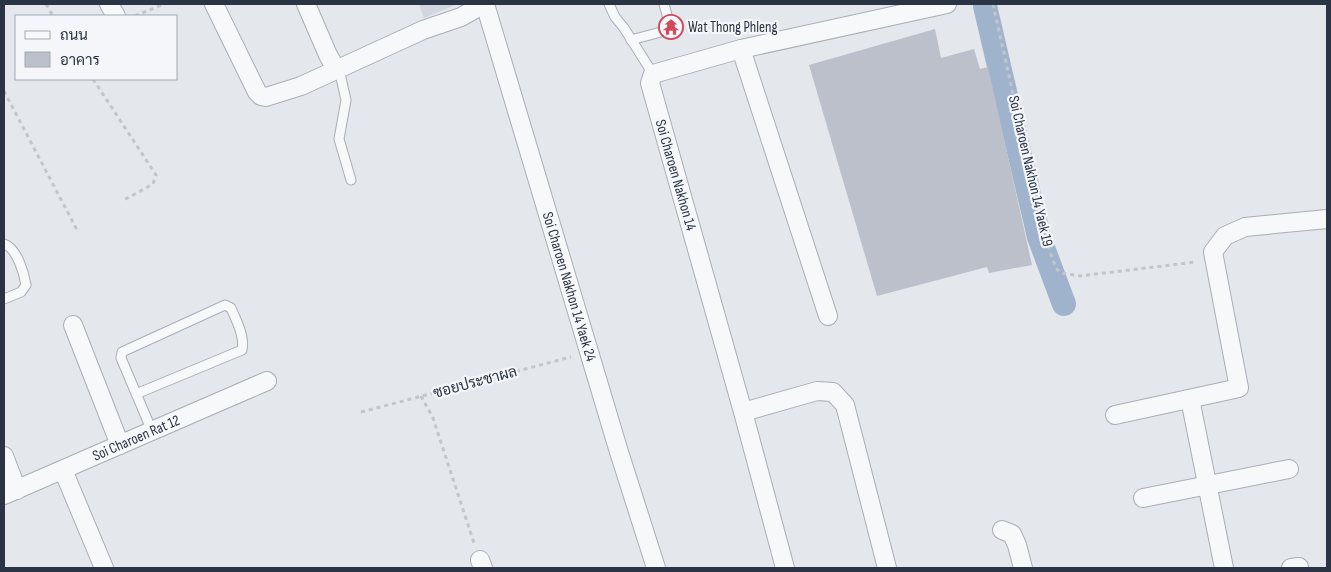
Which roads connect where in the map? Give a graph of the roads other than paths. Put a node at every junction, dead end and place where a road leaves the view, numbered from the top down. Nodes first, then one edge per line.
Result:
1 (109, 4) edge
2 (214, 4) edge
3 (306, 4) edge
4 (484, 4) edge
5 (609, 4) edge
6 (664, 4) edge
7 (947, 4) edge
8 (115, 15) edge
9 (631, 40) junction
10 (741, 48) junction
11 (336, 69) junction
12 (653, 74) junction
13 (351, 180) dead end
14 (1327, 219) edge
15 (4, 244) edge
16 (4, 299) edge
17 (828, 316) dead end
18 (73, 325) dead end
19 (267, 381) dead end
20 (136, 394) junction
21 (1190, 399) junction
22 (743, 412) junction
23 (1115, 414) dead end
24 (152, 431) junction
25 (120, 445) junction
26 (4, 456) edge
27 (1289, 469) dead end
28 (63, 470) junction
29 (1207, 485) junction
30 (10, 492) edge
31 (1142, 498) dead end
32 (1002, 530) dead end
33 (104, 568) edge
34 (656, 568) edge
35 (785, 568) edge
36 (886, 568) edge
37 (1023, 568) edge
38 (1224, 568) edge

1 - 8 street
2 - 11 street
3 - 11 street
4 - 11 street
4 - 34 street, Soi Charoen Nakhon 14 Yaek 24
5 - 9 lane
6 - 9 lane
7 - 10 street
9 - 12 lane
10 - 12 street
10 - 17 street
11 - 13 lane
12 - 22 street, Soi Charoen Nakhon 14
14 - 21 street
15 - 16 lane
18 - 25 street
19 - 24 street, Soi Charoen Rat 12
20 - 20 lane
20 - 24 lane
21 - 23 street
21 - 29 street
22 - 35 street, Soi Charoen Nakhon 14
22 - 36 street
24 - 25 street, Soi Charoen Rat 12
25 - 28 street, Soi Charoen Rat 12
26 - 30 street
27 - 29 street
28 - 30 street, Soi Charoen Rat 12
28 - 33 street
29 - 31 street
29 - 38 street
32 - 37 street

